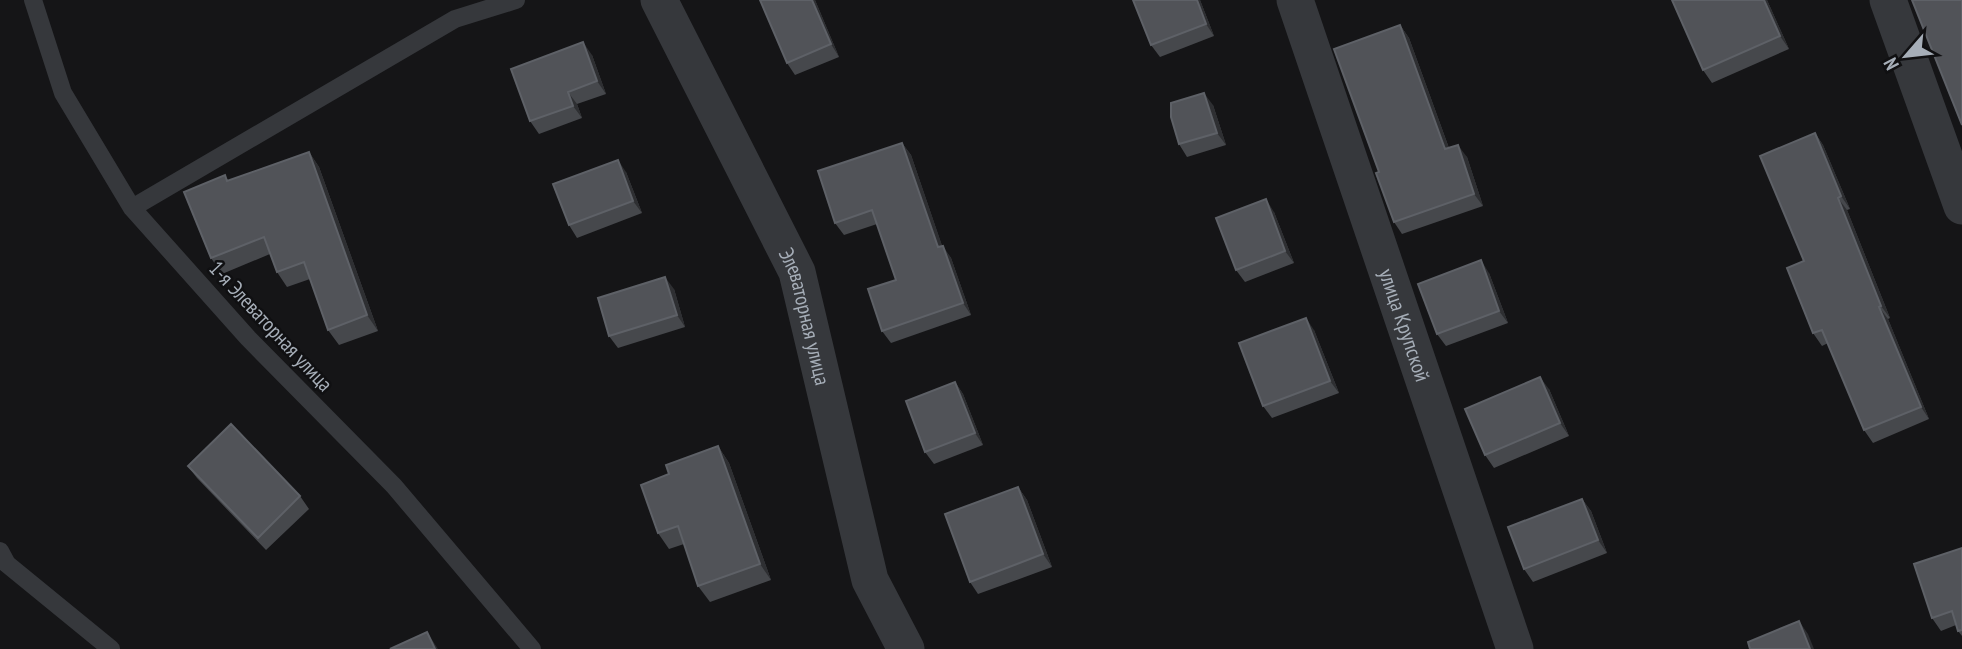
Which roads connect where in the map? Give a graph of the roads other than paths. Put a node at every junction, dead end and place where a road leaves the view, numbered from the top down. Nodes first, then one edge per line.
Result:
1 (33, 0) edge
2 (516, 0) edge
3 (659, 0) edge
4 (1295, 0) edge
5 (1888, 0) edge
6 (1962, 205) edge
7 (132, 208) junction
8 (0, 551) edge
9 (111, 649) edge
10 (532, 649) edge
11 (906, 649) edge
12 (1515, 649) edge

1 - 7 lane, 1-я Элеваторная улица
2 - 7 lane
3 - 11 street, Элеваторная улица
4 - 12 street, улица Крупской
5 - 6 street
7 - 10 lane, 1-я Элеваторная улица
8 - 9 lane

